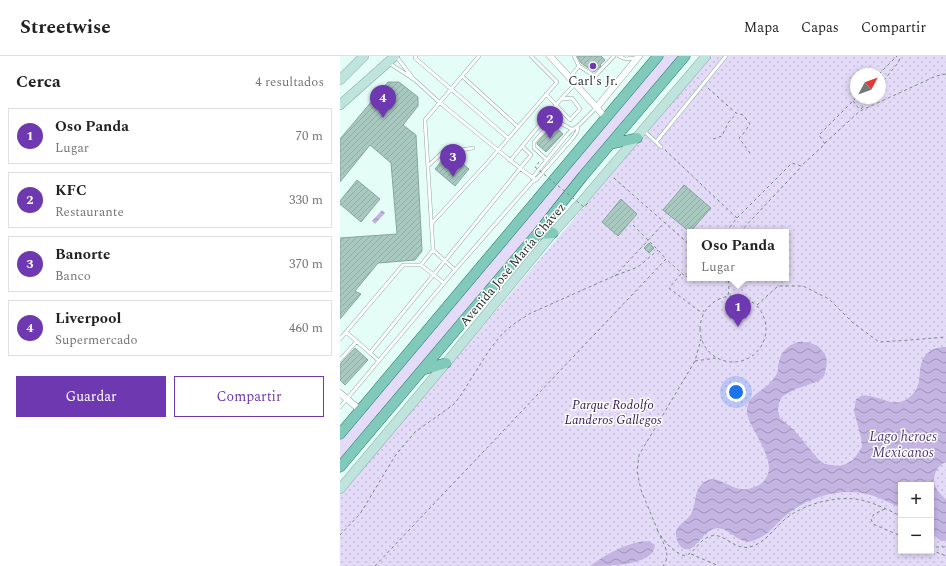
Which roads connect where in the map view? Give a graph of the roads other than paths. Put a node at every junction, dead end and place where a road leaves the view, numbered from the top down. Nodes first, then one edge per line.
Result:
1 (364, 56) edge
2 (396, 56) edge
3 (416, 56) edge
4 (478, 56) edge
5 (531, 56) edge
6 (551, 56) edge
7 (574, 56) edge
8 (614, 56) edge
9 (619, 56) edge
10 (650, 56) edge
11 (658, 56) edge
12 (685, 56) edge
13 (706, 56) edge
14 (726, 56) edge
15 (638, 57) edge
16 (389, 63) junction
17 (580, 66) junction
18 (642, 75) junction
19 (462, 76) junction
20 (570, 77) junction
21 (340, 80) edge
22 (415, 80) junction
23 (575, 84) junction
24 (450, 89) junction
25 (546, 94) junction
26 (561, 99) junction
27 (439, 102) junction
28 (340, 105) edge
29 (556, 105) junction
30 (597, 107) junction
31 (606, 118) junction
32 (518, 126) junction
33 (578, 126) junction
34 (573, 129) junction
35 (577, 132) junction
36 (639, 134) junction
37 (508, 138) junction
38 (656, 142) junction
39 (611, 144) junction
40 (522, 146) junction
41 (662, 147) road end
42 (473, 148) dead end
43 (498, 150) junction
44 (546, 160) junction
45 (510, 161) junction
46 (428, 166) junction
47 (520, 169) junction
48 (533, 180) junction
49 (432, 223) junction
50 (553, 233) junction
51 (537, 234) junction
52 (433, 250) junction
53 (446, 262) junction
54 (421, 265) junction
55 (455, 270) junction
56 (434, 275) junction
57 (444, 283) junction
58 (346, 332) junction
59 (340, 339) edge
60 (357, 341) junction
61 (370, 353) junction
62 (340, 360) edge
63 (379, 360) junction
64 (446, 363) junction
65 (422, 370) junction
66 (340, 393) edge
67 (347, 399) junction
68 (340, 407) edge
69 (360, 410) junction
70 (340, 434) edge
71 (340, 467) edge
72 (340, 489) edge

1 - 21 street
2 - 16 street
2 - 22 lane
3 - 24 lane
4 - 19 lane
5 - 25 lane
6 - 20 street
7 - 17 lane
8 - 17 lane
9 - 15 lane
10 - 18 main road
11 - 18 main road, Avenida José María Chávez
12 - 39 main road, Avenida José María Chávez
13 - 36 street, Avenida José María Chávez
14 - 38 lane
15 - 30 street
16 - 22 lane
16 - 28 street
17 - 20 lane
18 - 31 main road, Avenida José María Chávez
19 - 24 lane
19 - 32 lane
20 - 23 street
22 - 27 lane
23 - 26 lane
23 - 30 street
24 - 27 lane
24 - 37 lane
25 - 29 lane
25 - 32 lane
26 - 29 lane
26 - 29 lane
27 - 43 lane
27 - 46 lane
29 - 40 lane
30 - 31 street
30 - 33 lane
31 - 69 main road, Avenida José María Chávez
32 - 37 lane
33 - 34 lane
33 - 35 lane
34 - 35 lane
34 - 44 lane
34 - 44 lane
35 - 48 lane
36 - 38 lane
36 - 39 main road
36 - 50 street, Avenida José María Chávez
37 - 43 lane
38 - 41 lane
39 - 51 main road, Avenida José María Chávez
40 - 45 lane
40 - 47 lane
42 - 46 lane
43 - 45 lane
43 - 49 lane
44 - 48 lane
45 - 47 lane
46 - 49 lane
47 - 48 lane
47 - 53 lane
48 - 55 lane
49 - 52 lane
50 - 51 main road
50 - 64 street, Avenida José María Chávez
51 - 65 main road, Avenida José María Chávez
52 - 53 lane
52 - 54 lane
53 - 55 lane
53 - 56 lane
54 - 56 lane
54 - 58 lane
55 - 57 lane
56 - 57 lane
56 - 61 lane
57 - 63 lane
58 - 59 lane
58 - 60 lane
60 - 61 lane
60 - 62 lane
61 - 63 lane
63 - 67 lane
64 - 65 main road
64 - 72 street, Avenida José María Chávez
65 - 71 main road, Avenida José María Chávez
66 - 67 street
67 - 68 lane
67 - 69 street
69 - 70 main road, Avenida José María Chávez

